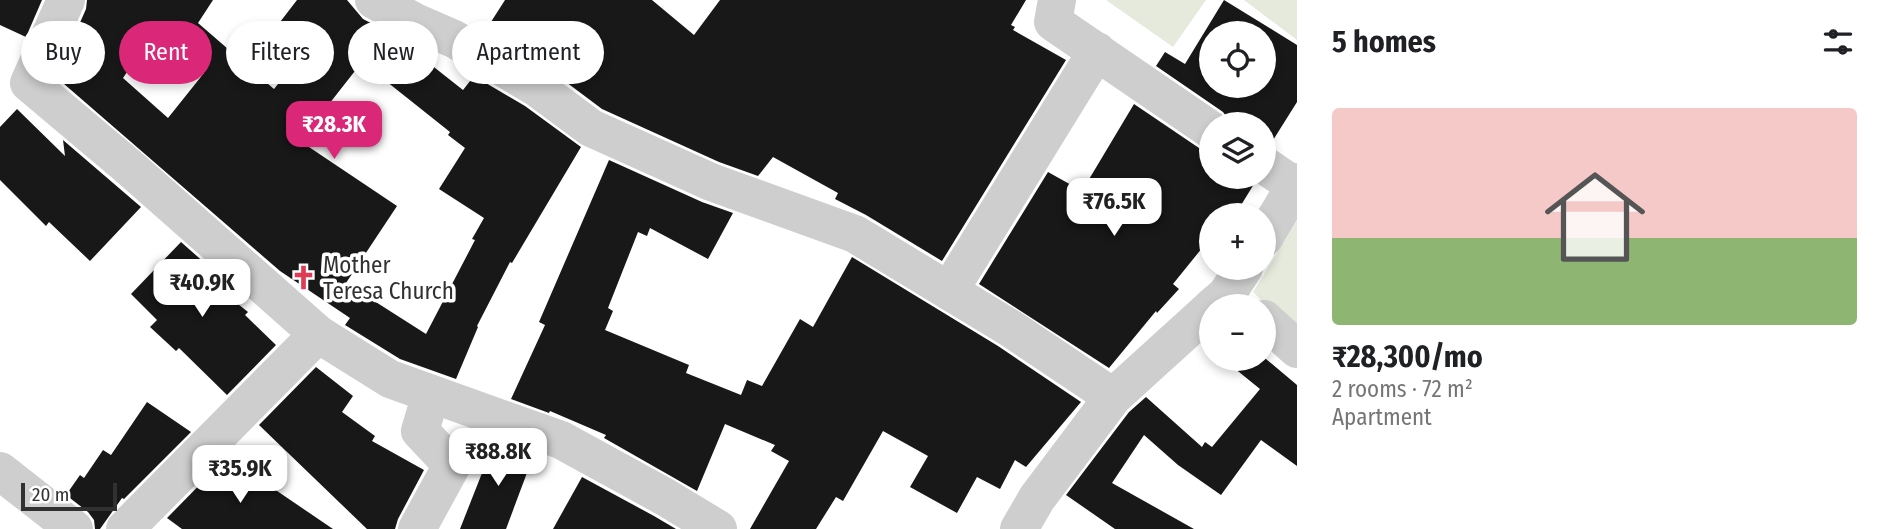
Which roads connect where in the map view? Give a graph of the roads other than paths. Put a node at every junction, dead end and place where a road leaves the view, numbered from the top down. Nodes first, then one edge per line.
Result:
1 (66, 0) edge
2 (374, 0) edge
3 (1057, 0) edge
4 (1097, 51) junction
5 (14, 74) edge
6 (1199, 122) edge
7 (1276, 172) edge
8 (1296, 184) edge
9 (1276, 218) edge
10 (949, 291) junction
11 (1199, 322) edge
12 (1276, 330) edge
13 (318, 334) junction
14 (1297, 349) edge
15 (431, 394) junction
16 (1113, 397) junction
17 (0, 471) edge
18 (145, 523) edge
19 (74, 529) edge
20 (417, 529) edge
21 (719, 529) edge
22 (1019, 529) edge

1 - 5 street
2 - 10 street
3 - 4 street
4 - 6 street
4 - 10 street
5 - 13 street
7 - 8 street
8 - 9 street
10 - 16 street
11 - 16 street
12 - 14 street
13 - 15 street
13 - 18 street
15 - 20 street
15 - 21 street
16 - 22 street
17 - 19 street

